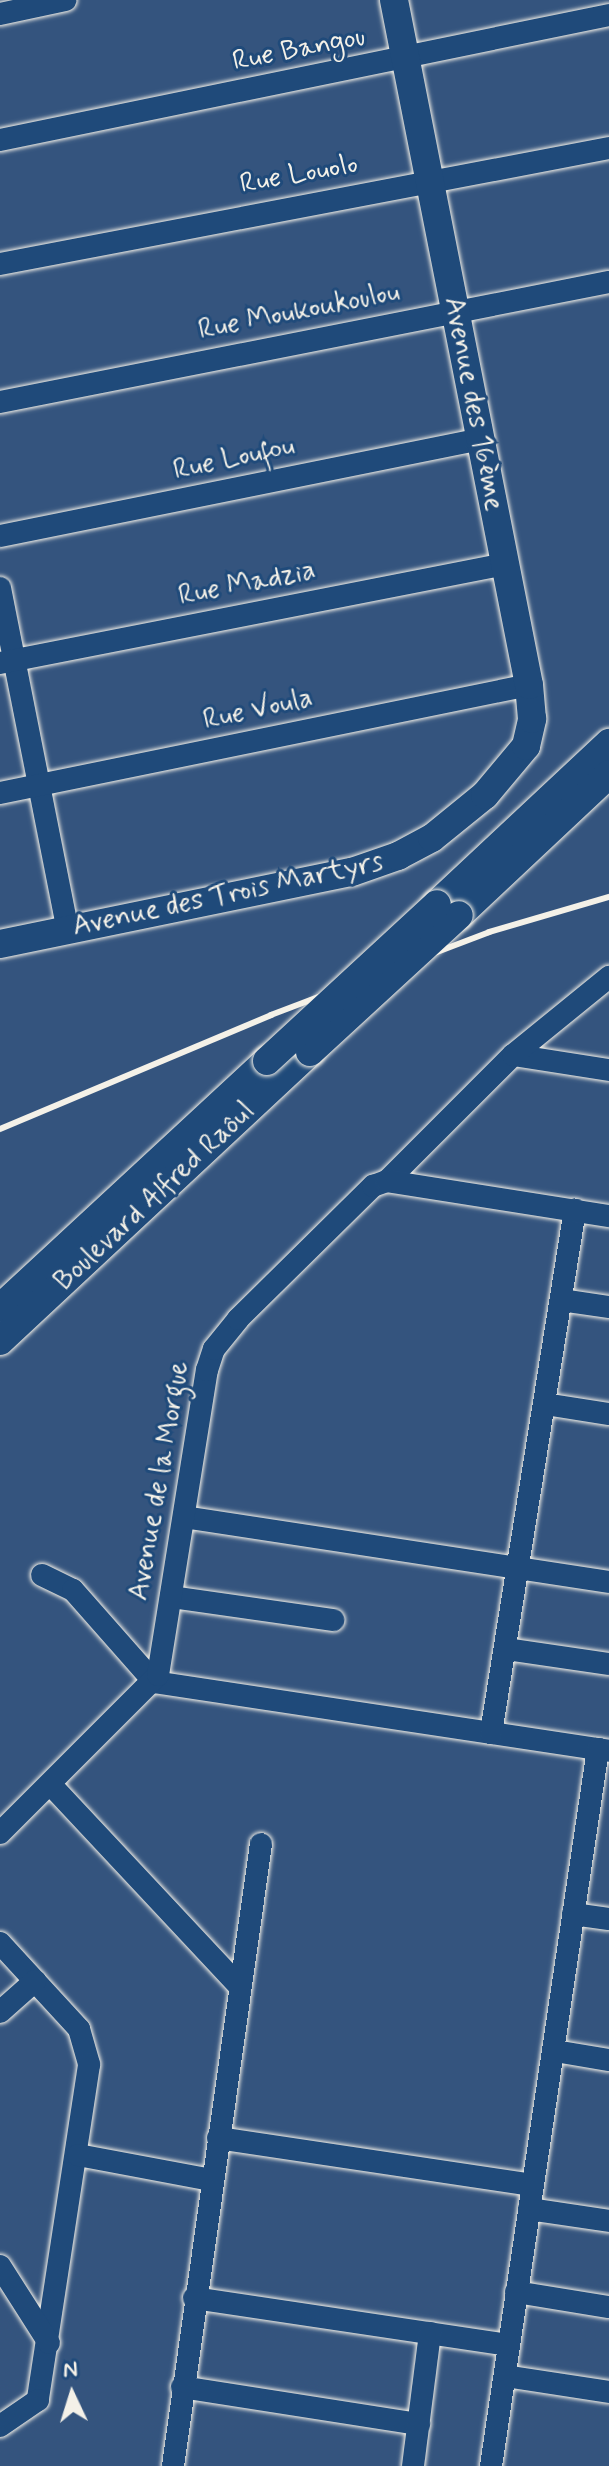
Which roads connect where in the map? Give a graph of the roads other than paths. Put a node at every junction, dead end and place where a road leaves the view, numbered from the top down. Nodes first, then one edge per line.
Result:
1 (66, 0) edge
2 (394, 0) edge
3 (0, 14) edge
4 (609, 15) edge
5 (407, 60) junction
6 (0, 140) edge
7 (609, 148) edge
8 (431, 183) junction
9 (0, 264) edge
10 (609, 282) edge
11 (453, 312) junction
12 (0, 402) edge
13 (480, 439) junction
14 (0, 536) edge
15 (505, 564) junction
16 (0, 588) edge
17 (7, 661) edge
18 (529, 685) junction
19 (609, 743) edge
20 (609, 774) edge
21 (38, 786) junction
22 (0, 793) edge
23 (485, 795) joint
24 (448, 910) junction
25 (68, 930) junction
26 (0, 944) edge
27 (609, 977) edge
28 (513, 1055) junction
29 (609, 1070) edge
30 (387, 1181) junction
31 (575, 1210) junction
32 (609, 1216) edge
33 (561, 1300) junction
34 (609, 1307) edge
35 (0, 1308) edge
36 (0, 1341) edge
37 (545, 1404) junction
38 (609, 1414) edge
39 (184, 1517) junction
40 (520, 1570) junction
41 (42, 1575) dead end
42 (609, 1582) edge
43 (171, 1597) junction
44 (333, 1620) dead end
45 (506, 1649) junction
46 (609, 1664) edge
47 (154, 1682) junction
48 (491, 1733) junction
49 (604, 1750) edge
50 (51, 1785) junction
51 (0, 1833) edge
52 (261, 1844) dead end
53 (573, 1914) junction
54 (609, 1919) edge
55 (0, 1943) edge
56 (35, 1981) junction
57 (240, 1987) junction
58 (0, 2012) edge
59 (555, 2051) junction
60 (609, 2060) edge
61 (218, 2138) junction
62 (78, 2155) junction
63 (211, 2180) junction
64 (533, 2185) junction
65 (529, 2209) junction
66 (609, 2221) edge
67 (0, 2266) edge
68 (516, 2292) junction
69 (194, 2298) junction
70 (609, 2307) edge
71 (430, 2333) junction
72 (49, 2343) junction
73 (509, 2345) junction
74 (505, 2376) junction
75 (182, 2387) junction
76 (609, 2392) edge
77 (419, 2424) junction
78 (0, 2426) edge
79 (173, 2466) edge
80 (413, 2466) edge
81 (491, 2466) edge

1 - 3 street
2 - 5 main road, Avenue des 16ème
4 - 5 street, Rue Bangou
5 - 6 street, Rue Bangou
5 - 8 main road, Avenue des 16ème
7 - 8 street, Rue Louolo
8 - 9 street, Rue Louolo
8 - 11 main road, Avenue des 16ème
10 - 11 street, Rue Moukoukoulou
11 - 12 street, Rue Moukoukoulou
11 - 13 main road, Avenue des 16ème
13 - 14 street, Rue Loufou
13 - 15 main road, Avenue des 16ème
15 - 17 street, Rue Madzia
15 - 18 main road, Avenue des 16ème
16 - 17 street
17 - 21 street
18 - 21 street, Rue Voula
18 - 23 main road, Avenue des 16ème
19 - 24 main road
20 - 24 main road
21 - 22 street, Rue Voula
21 - 25 street
23 - 25 main road, Avenue des Trois Martyrs
24 - 35 main road, bridge
24 - 36 main road, Boulevard Alfred Raôul, bridge
25 - 26 main road, Avenue des Trois Martyrs
27 - 28 street, Avenue de la Morgue
28 - 29 street
28 - 30 street, Avenue de la Morgue
30 - 31 street
30 - 39 street, Avenue de la Morgue
31 - 32 street
31 - 33 street
33 - 34 street
33 - 37 street
37 - 38 street
37 - 40 street
39 - 40 street
39 - 43 street, Avenue de la Morgue
40 - 42 street
40 - 45 street
41 - 47 street
43 - 44 street
43 - 47 street, Avenue de la Morgue
45 - 46 street
45 - 48 street
47 - 48 street
47 - 50 street
48 - 49 street
49 - 53 street
50 - 51 street
50 - 57 street
52 - 57 street
53 - 54 street
53 - 59 street
55 - 56 street
56 - 58 street
56 - 62 street
57 - 61 street
59 - 60 street
59 - 64 street
61 - 63 street
61 - 64 street
62 - 63 street
62 - 72 street
63 - 69 street
64 - 65 street
65 - 66 street
65 - 68 street
67 - 72 street
68 - 70 street
68 - 73 street
69 - 71 street
69 - 75 street
71 - 73 street
71 - 77 street
72 - 78 street
73 - 74 street
74 - 76 street
74 - 81 street
75 - 77 street
75 - 79 street
77 - 80 street

